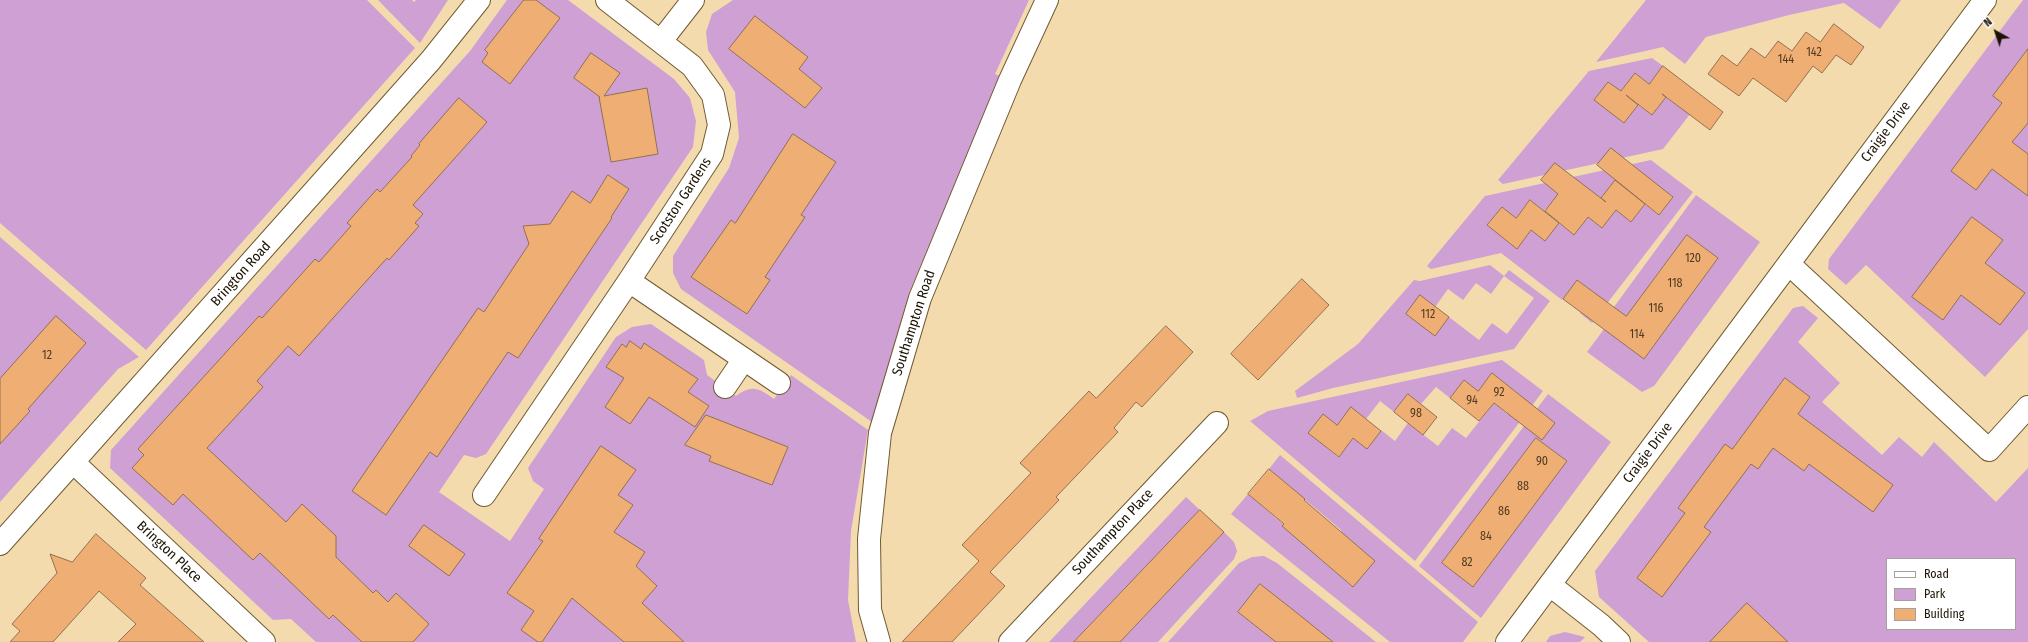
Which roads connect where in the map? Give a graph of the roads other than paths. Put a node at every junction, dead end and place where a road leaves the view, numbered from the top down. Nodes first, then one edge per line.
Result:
1 (479, 0) edge
2 (607, 0) edge
3 (692, 0) edge
4 (1047, 0) edge
5 (1985, 0) edge
6 (661, 41) junction
7 (1789, 264) junction
8 (629, 281) junction
9 (744, 359) junction
10 (779, 383) dead end
11 (725, 387) dead end
12 (2028, 407) edge
13 (1217, 422) dead end
14 (73, 462) junction
15 (484, 495) dead end
16 (0, 544) edge
17 (1550, 585) junction
18 (264, 642) edge
19 (878, 642) edge
20 (1010, 642) edge
21 (1507, 642) edge
22 (1619, 642) edge

1 - 14 street, Brington Road
2 - 6 street, Scotston Gardens
3 - 6 street
4 - 19 street, Southampton Road
5 - 7 street, Craigie Drive
6 - 8 street, Scotston Gardens
7 - 12 street
7 - 17 street, Craigie Drive
8 - 9 street
8 - 15 street, Scotston Gardens
9 - 10 street
9 - 11 street
13 - 20 street, Southampton Place
14 - 16 street, Brington Road
14 - 18 street, Brington Place
17 - 21 street, Craigie Drive
17 - 22 street

